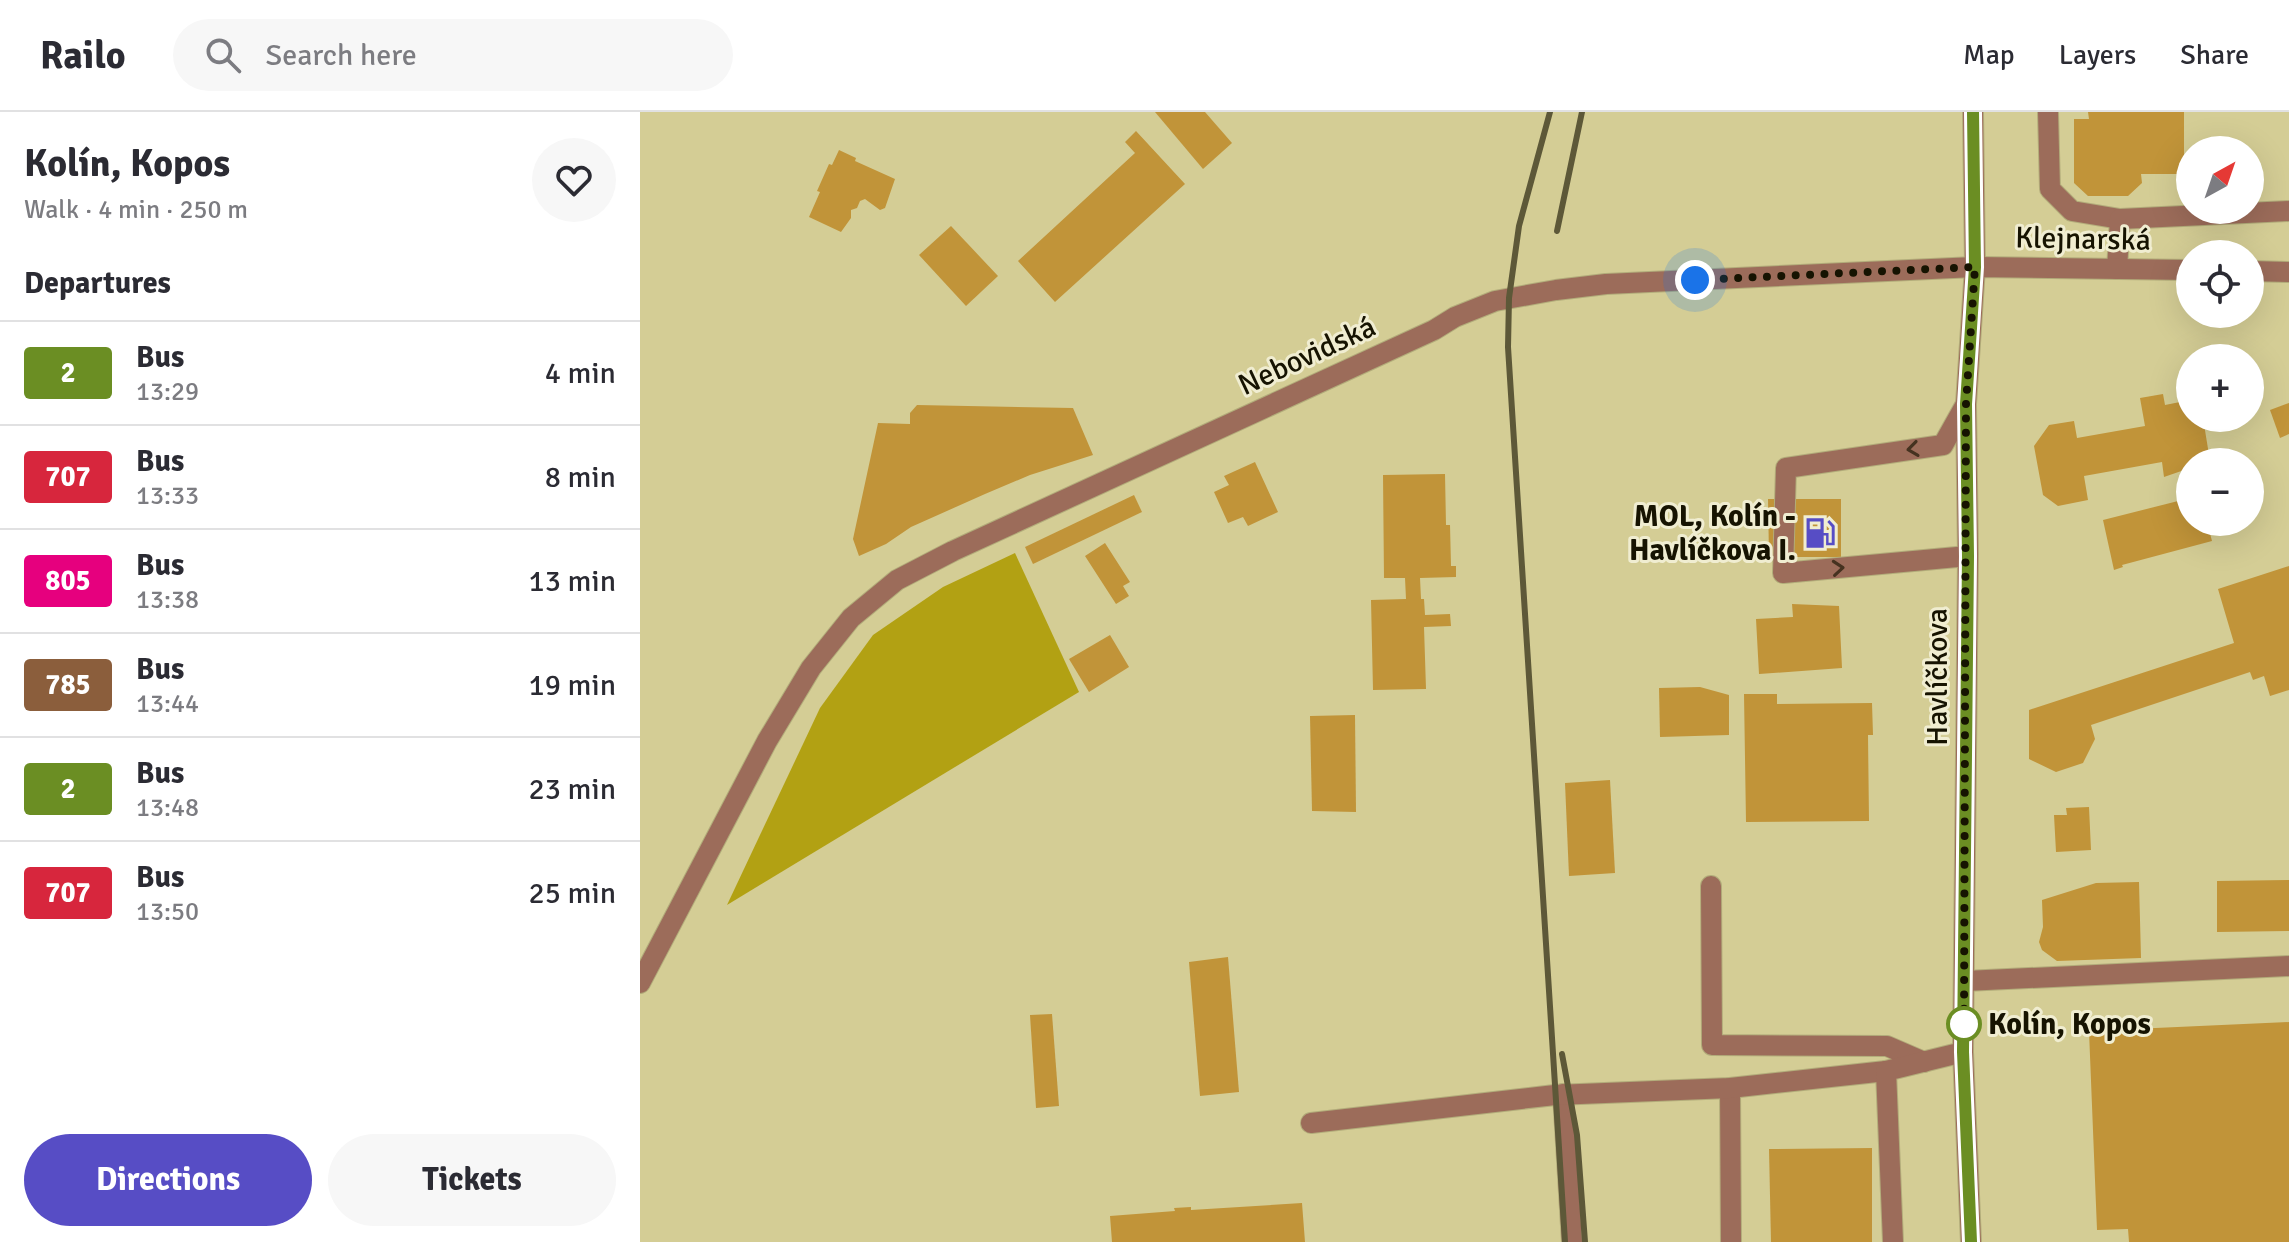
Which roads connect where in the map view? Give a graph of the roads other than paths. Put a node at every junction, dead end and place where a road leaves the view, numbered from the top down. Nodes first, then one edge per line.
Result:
1 (1973, 112) edge
2 (2048, 112) edge
3 (2289, 211) edge
4 (2120, 219) junction
5 (1975, 267) junction
6 (2117, 269) junction
7 (2176, 270) edge
8 (2264, 271) edge
9 (2289, 272) edge
10 (1966, 404) junction
11 (1968, 556) junction
12 (1711, 886) dead end
13 (2289, 966) edge
14 (1965, 981) junction
15 (640, 983) edge
16 (1963, 1052) junction
17 (1924, 1062) junction
18 (1886, 1071) junction
19 (1730, 1088) junction
20 (1563, 1094) junction
21 (1311, 1123) dead end
22 (1572, 1242) edge
23 (1731, 1242) edge
24 (1893, 1242) edge
25 (1971, 1242) edge

1 - 5 street, Havlíčkova
2 - 4 street
3 - 4 street
4 - 6 street
5 - 6 street, Klejnarská
5 - 10 street, Havlíčkova
5 - 15 street, Nebovidská
6 - 7 street, Klejnarská
8 - 9 street
10 - 11 street, Havlíčkova
10 -> 11 street
11 - 14 street, Havlíčkova
12 - 17 street
13 - 14 street
14 - 16 street, Havlíčkova
16 - 17 street
16 - 25 street, Havlíčkova
17 - 18 street
18 - 19 street
18 - 24 street
19 - 20 street
19 - 23 street
20 - 21 street
20 - 22 street

